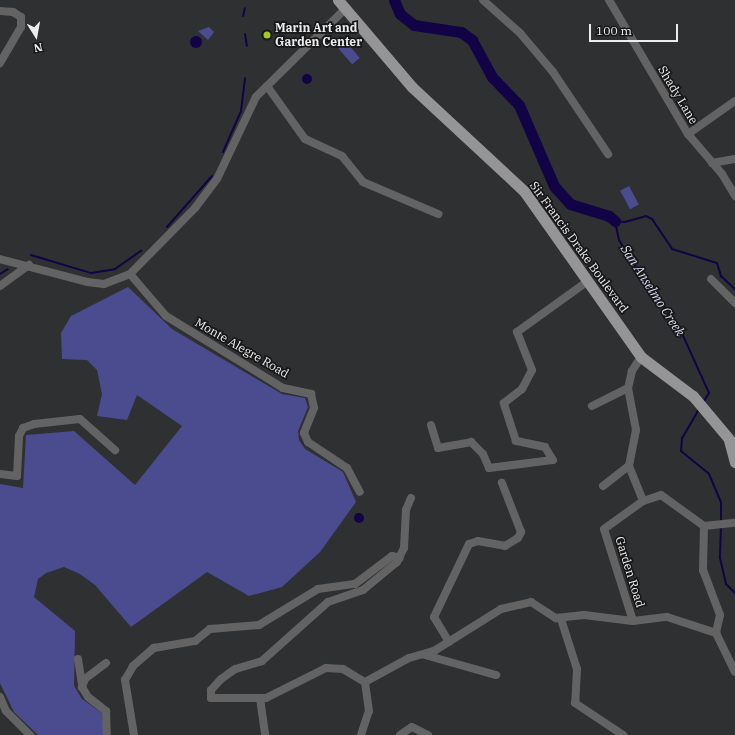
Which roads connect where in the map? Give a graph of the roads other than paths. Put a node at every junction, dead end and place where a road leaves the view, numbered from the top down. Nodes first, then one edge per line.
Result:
1 (338, 0) edge
2 (483, 0) edge
3 (609, 0) edge
4 (345, 9) junction
5 (0, 11) edge
6 (0, 63) edge
7 (267, 86) junction
8 (735, 101) edge
9 (688, 134) junction
10 (608, 154) dead end
11 (735, 159) edge
12 (712, 163) junction
13 (735, 196) edge
14 (438, 214) dead end
15 (0, 259) edge
16 (29, 266) junction
17 (130, 274) junction
18 (711, 279) dead end
19 (588, 281) junction
20 (0, 286) edge
21 (735, 303) edge
22 (641, 357) junction
23 (628, 388) junction
24 (592, 406) dead end
25 (431, 425) dead end
26 (732, 443) edge
27 (115, 450) dead end
28 (735, 462) edge
29 (629, 466) junction
30 (0, 474) edge
31 (502, 483) dead end
32 (603, 486) dead end
33 (360, 492) dead end
34 (411, 498) dead end
35 (643, 501) junction
36 (735, 523) edge
37 (704, 526) junction
38 (400, 558) junction
39 (561, 619) junction
40 (633, 621) junction
41 (716, 633) junction
42 (449, 642) junction
43 (424, 654) junction
44 (78, 659) dead end
45 (106, 663) dead end
46 (735, 672) edge
47 (496, 675) dead end
48 (365, 682) junction
49 (82, 683) junction
50 (0, 697) edge
51 (260, 698) junction
52 (30, 735) edge
53 (107, 735) edge
54 (134, 735) edge
55 (265, 735) edge
56 (361, 735) edge
57 (400, 735) edge
58 (428, 735) edge
59 (624, 735) edge

1 - 4 main road, Sir Francis Drake Boulevard
2 - 10 street
3 - 9 street, Shady Lane
4 - 7 street
4 - 19 main road, Sir Francis Drake Boulevard
5 - 6 street
7 - 14 street
7 - 17 street
8 - 9 street
9 - 12 street, Shady Lane
11 - 12 street
12 - 13 street, Shady Lane
15 - 16 street
16 - 17 street
16 - 20 street
17 - 33 street, Monte Alegre Road
18 - 21 street
19 - 22 main road, Sir Francis Drake Boulevard
19 - 25 street
22 - 23 street
22 - 26 main road, Sir Francis Drake Boulevard
23 - 24 street
23 - 29 street
26 - 28 main road, Sir Francis Drake Boulevard
27 - 30 street
29 - 32 street
29 - 35 street
31 - 42 street
34 - 38 street
35 - 37 street
35 - 40 street, Garden Road
36 - 37 street
37 - 41 street
38 - 51 street
38 - 54 street
39 - 40 street
39 - 42 street
39 - 59 street
40 - 41 street
41 - 46 street
42 - 43 street
43 - 47 street
43 - 48 street
44 - 49 street
45 - 49 street
48 - 51 street
48 - 56 street
49 - 53 street
50 - 52 street
51 - 55 street
57 - 58 street

